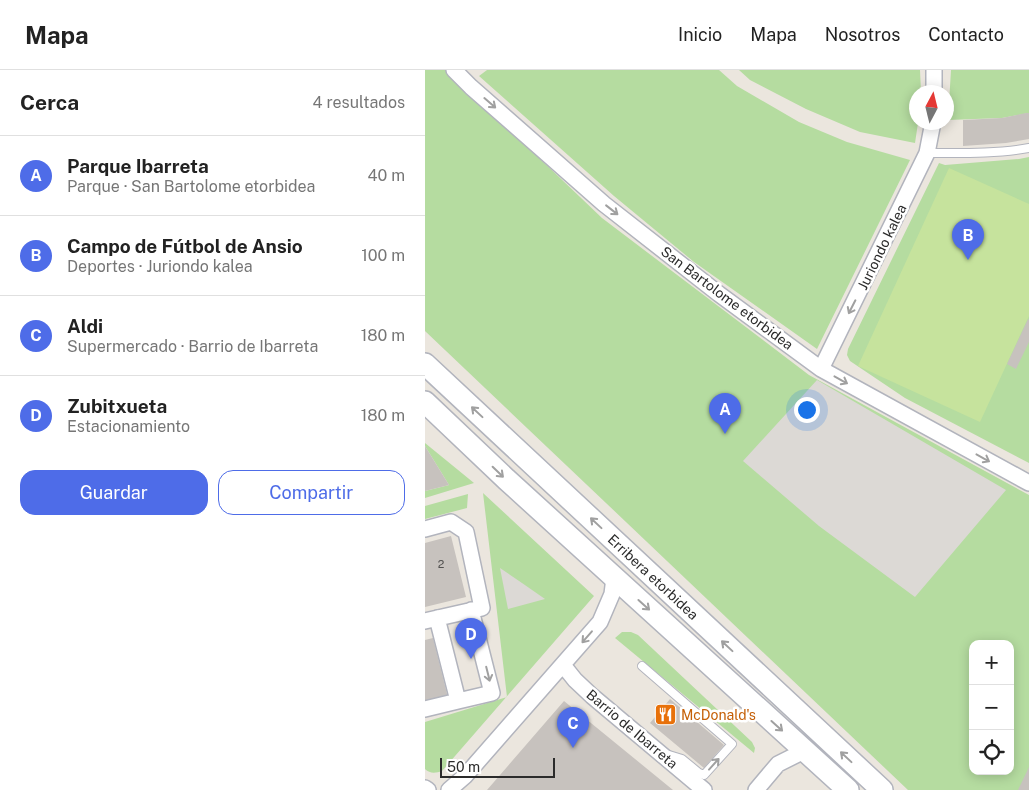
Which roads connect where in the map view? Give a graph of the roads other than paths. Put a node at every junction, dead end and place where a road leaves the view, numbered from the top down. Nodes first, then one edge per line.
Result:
1 (454, 70) edge
2 (934, 70) edge
3 (934, 85) edge
4 (931, 130) edge
5 (1029, 148) edge
6 (927, 153) junction
7 (425, 364) edge
8 (821, 368) junction
9 (425, 402) edge
10 (1029, 483) edge
11 (425, 529) edge
12 (614, 578) junction
13 (471, 610) junction
14 (431, 620) edge
15 (563, 665) junction
16 (642, 666) dead end
17 (458, 701) junction
18 (425, 709) edge
19 (804, 751) junction
20 (659, 752) junction
21 (459, 785) edge
22 (697, 788) edge
23 (449, 790) edge
24 (756, 790) edge
25 (847, 790) edge
26 (882, 790) edge

1 -> 8 street, San Bartolome etorbidea
2 - 3 street
4 - 6 street, Juriondo kalea
5 - 6 lane
6 -> 8 street, Juriondo kalea
26 -> 7 main road, Erribera etorbidea
8 -> 10 street, San Bartolome etorbidea
9 -> 12 main road, Erribera etorbidea
11 - 13 street
12 -> 15 street
12 -> 19 main road, Erribera etorbidea
13 - 14 street
13 -> 17 street
14 - 17 street
15 - 20 street, Barrio de Ibarreta
15 - 21 street
20 -> 16 lane
17 - 18 street
19 - 24 street
19 - 25 main road, Erribera etorbidea
20 - 22 street, Barrio de Ibarreta
21 - 23 street

